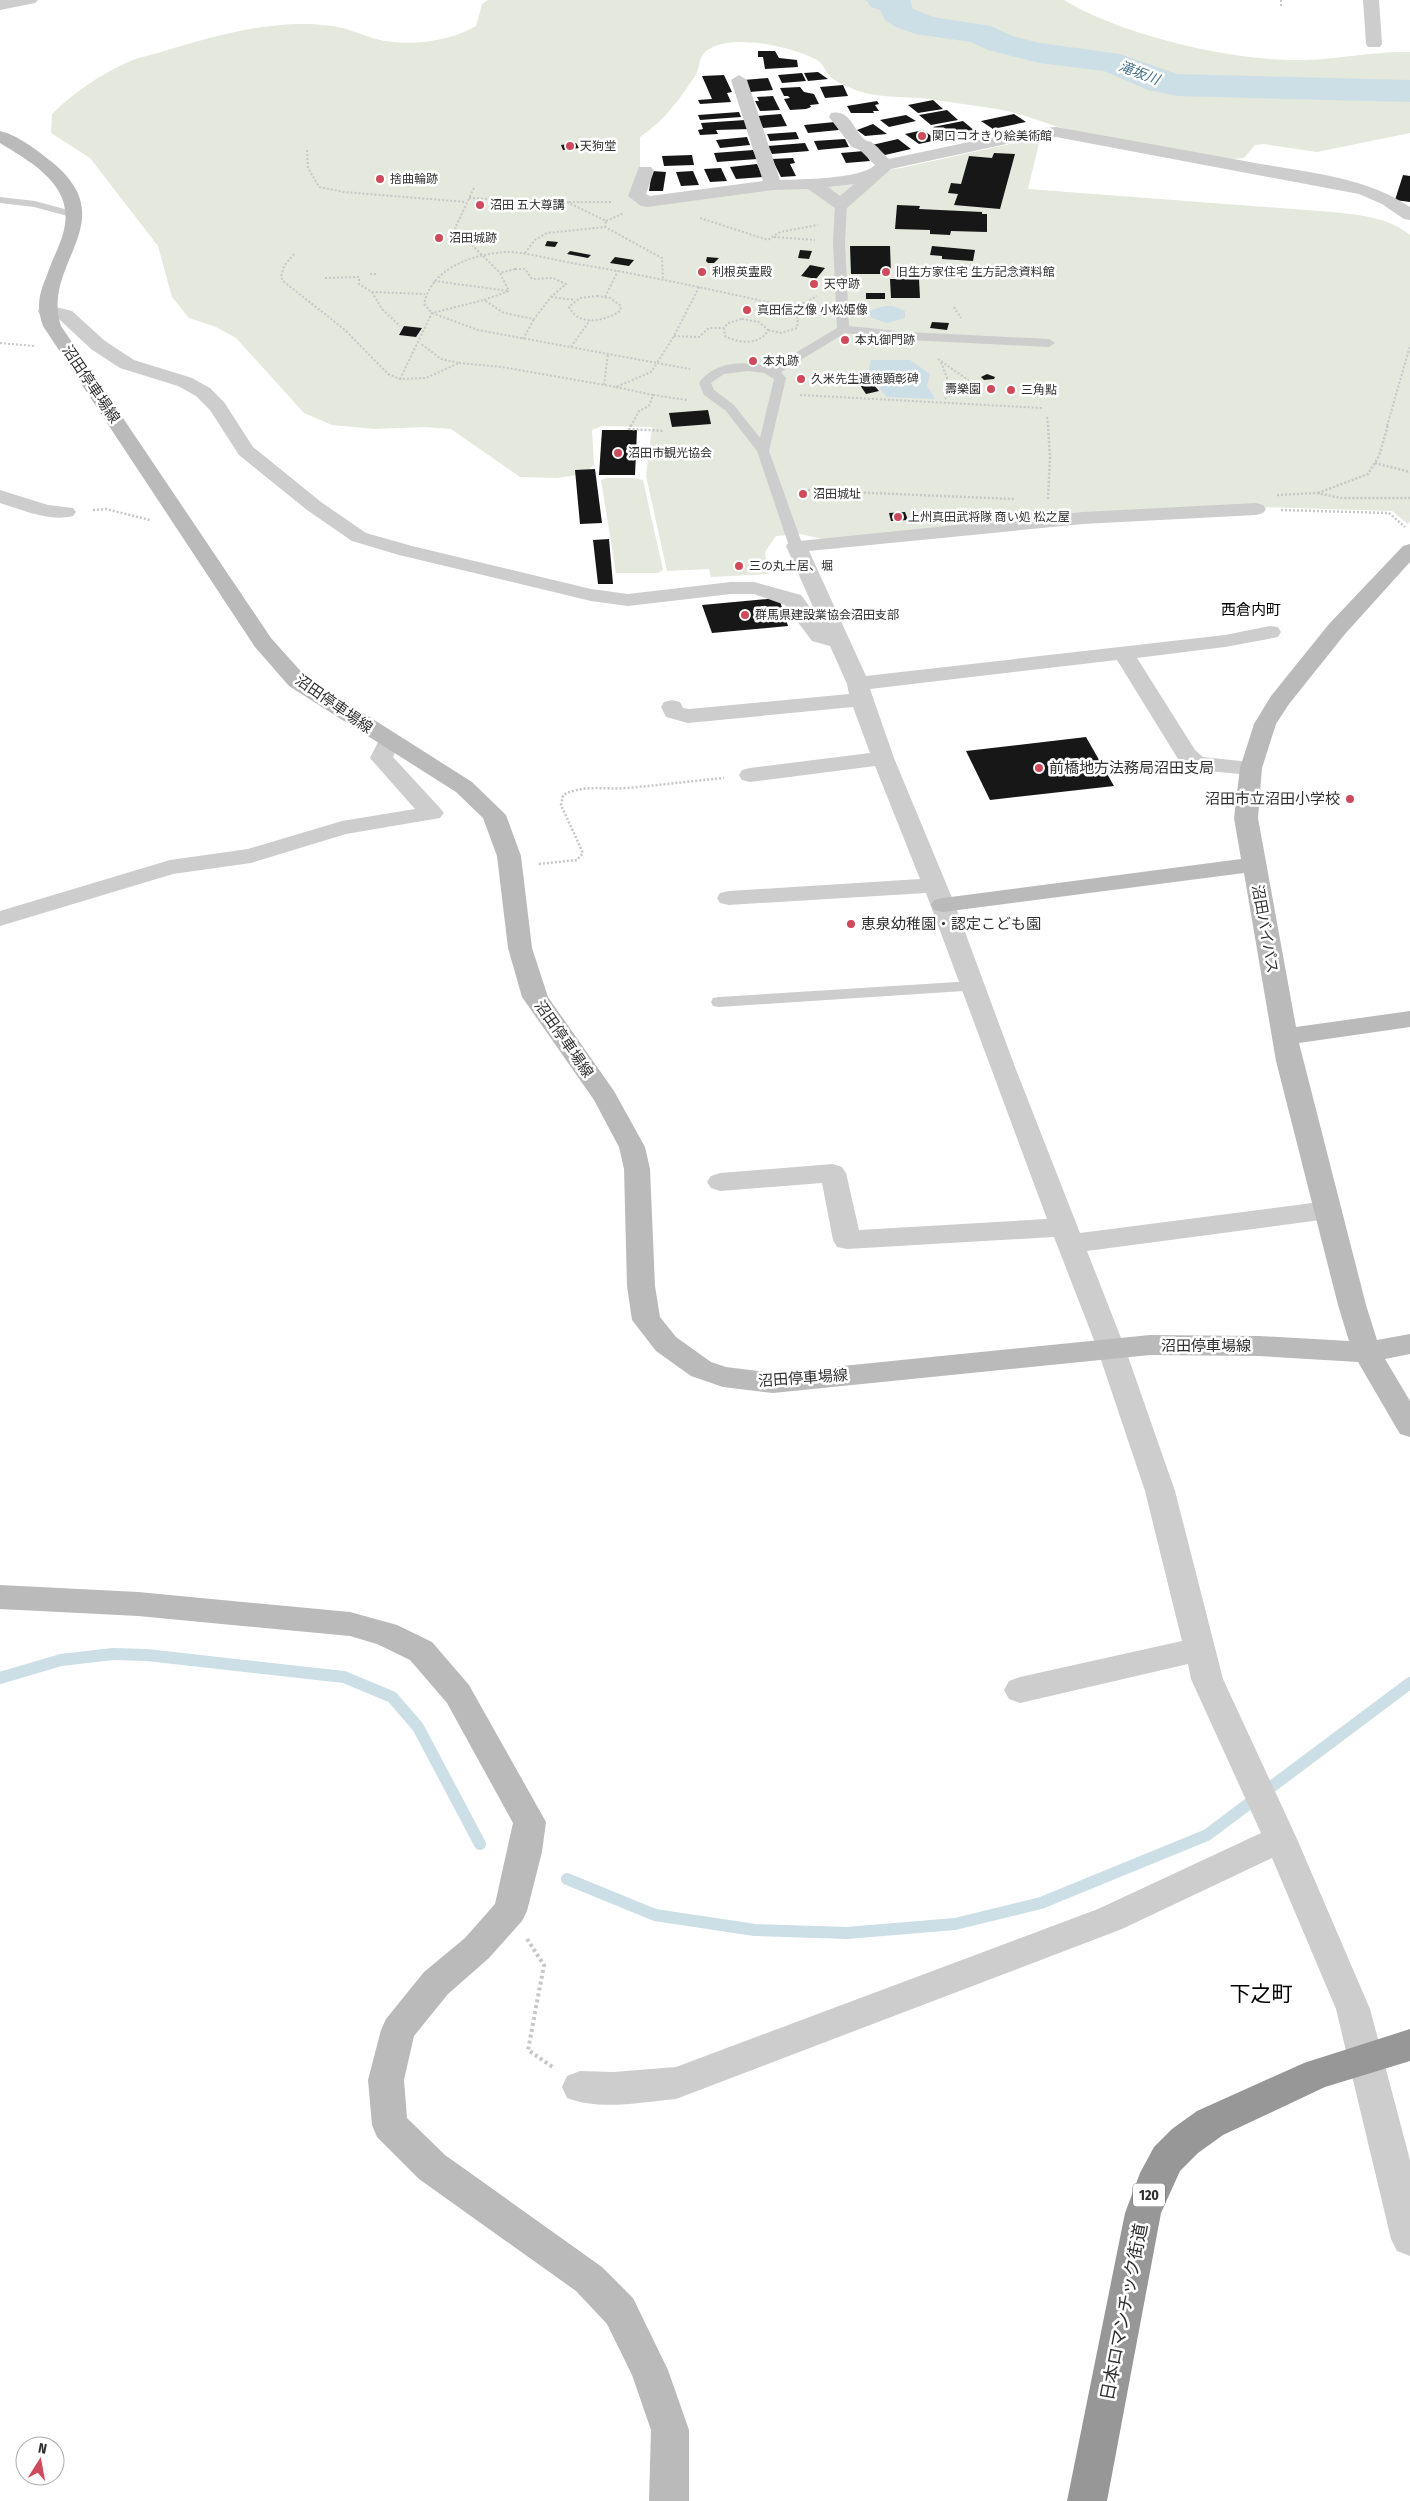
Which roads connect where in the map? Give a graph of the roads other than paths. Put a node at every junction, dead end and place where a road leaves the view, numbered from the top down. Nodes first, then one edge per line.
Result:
1 (30, 0) edge
2 (1371, 0) edge
3 (0, 5) edge
4 (1374, 44) dead end
5 (739, 80) dead end
6 (837, 117) dead end
7 (2, 139) edge
8 (886, 165) junction
9 (645, 171) dead end
10 (872, 176) junction
11 (812, 184) junction
12 (773, 186) junction
13 (0, 200) edge
14 (840, 212) junction
15 (76, 215) junction
16 (1410, 215) edge
17 (46, 311) junction
18 (843, 329) junction
19 (1049, 342) dead end
20 (773, 372) junction
21 (763, 451) junction
22 (0, 496) edge
23 (1256, 509) road end
24 (66, 512) road end
25 (796, 546) junction
26 (1410, 550) edge
27 (1270, 632) dead end
28 (840, 642) junction
29 (1123, 653) junction
30 (859, 692) junction
31 (672, 707) dead end
32 (389, 742) junction
33 (883, 758) junction
34 (1251, 768) junction
35 (750, 775) road end
36 (1254, 865) junction
37 (938, 895) junction
38 (729, 898) dead end
39 (0, 919) edge
40 (973, 986) junction
41 (719, 1002) dead end
42 (1410, 1019) edge
43 (1286, 1037) junction
44 (720, 1182) dead end
45 (1328, 1210) junction
46 (1067, 1235) junction
47 (1410, 1344) edge
48 (1111, 1348) junction
49 (1367, 1352) junction
50 (1410, 1426) edge
51 (0, 1597) edge
52 (1199, 1649) junction
53 (1020, 1690) dead end
54 (1280, 1839) junction
55 (1410, 2045) edge
56 (1366, 2058) junction
57 (580, 2087) road end
58 (1410, 2239) edge
59 (669, 2501) edge
60 (1087, 2501) edge

1 - 3 street
2 - 4 street
5 - 12 street
6 - 8 street
7 - 15 main road
8 - 10 street
8 - 16 street
9 - 12 street
10 - 11 street
10 - 14 street
11 - 12 street
11 - 14 street
13 - 15 lane
14 - 18 lane
15 - 17 main road
17 - 28 street
17 - 32 main road, 沼田停車場線
18 - 19 lane
18 - 20 lane
20 - 21 lane
20 - 21 lane
21 - 25 lane
22 - 24 street
23 - 25 street
25 - 28 street
26 - 34 main road, 沼田バイパス
27 - 29 street
28 - 30 street
29 - 30 street
29 - 34 street
30 - 31 street
30 - 33 street
32 - 39 street
32 - 48 main road, 沼田停車場線
33 - 35 street
33 - 37 street
34 - 36 main road, 沼田バイパス
36 - 37 main road
36 - 43 main road, 沼田バイパス
37 - 38 street
37 - 40 street
40 - 41 lane
40 - 46 street
42 - 43 main road
43 - 45 main road, 沼田バイパス
44 - 46 street
45 - 46 street
45 - 49 main road, 沼田バイパス
46 - 48 street
47 - 49 main road, 沼田停車場線
48 - 49 main road, 沼田停車場線
48 - 52 street
49 - 50 main road
51 - 59 main road
52 - 53 street
52 - 54 street
54 - 56 street
54 - 57 street
55 - 56 highway, 日本ロマンチック街道 / 120
56 - 58 street
56 - 60 highway, 日本ロマンチック街道 / 120

